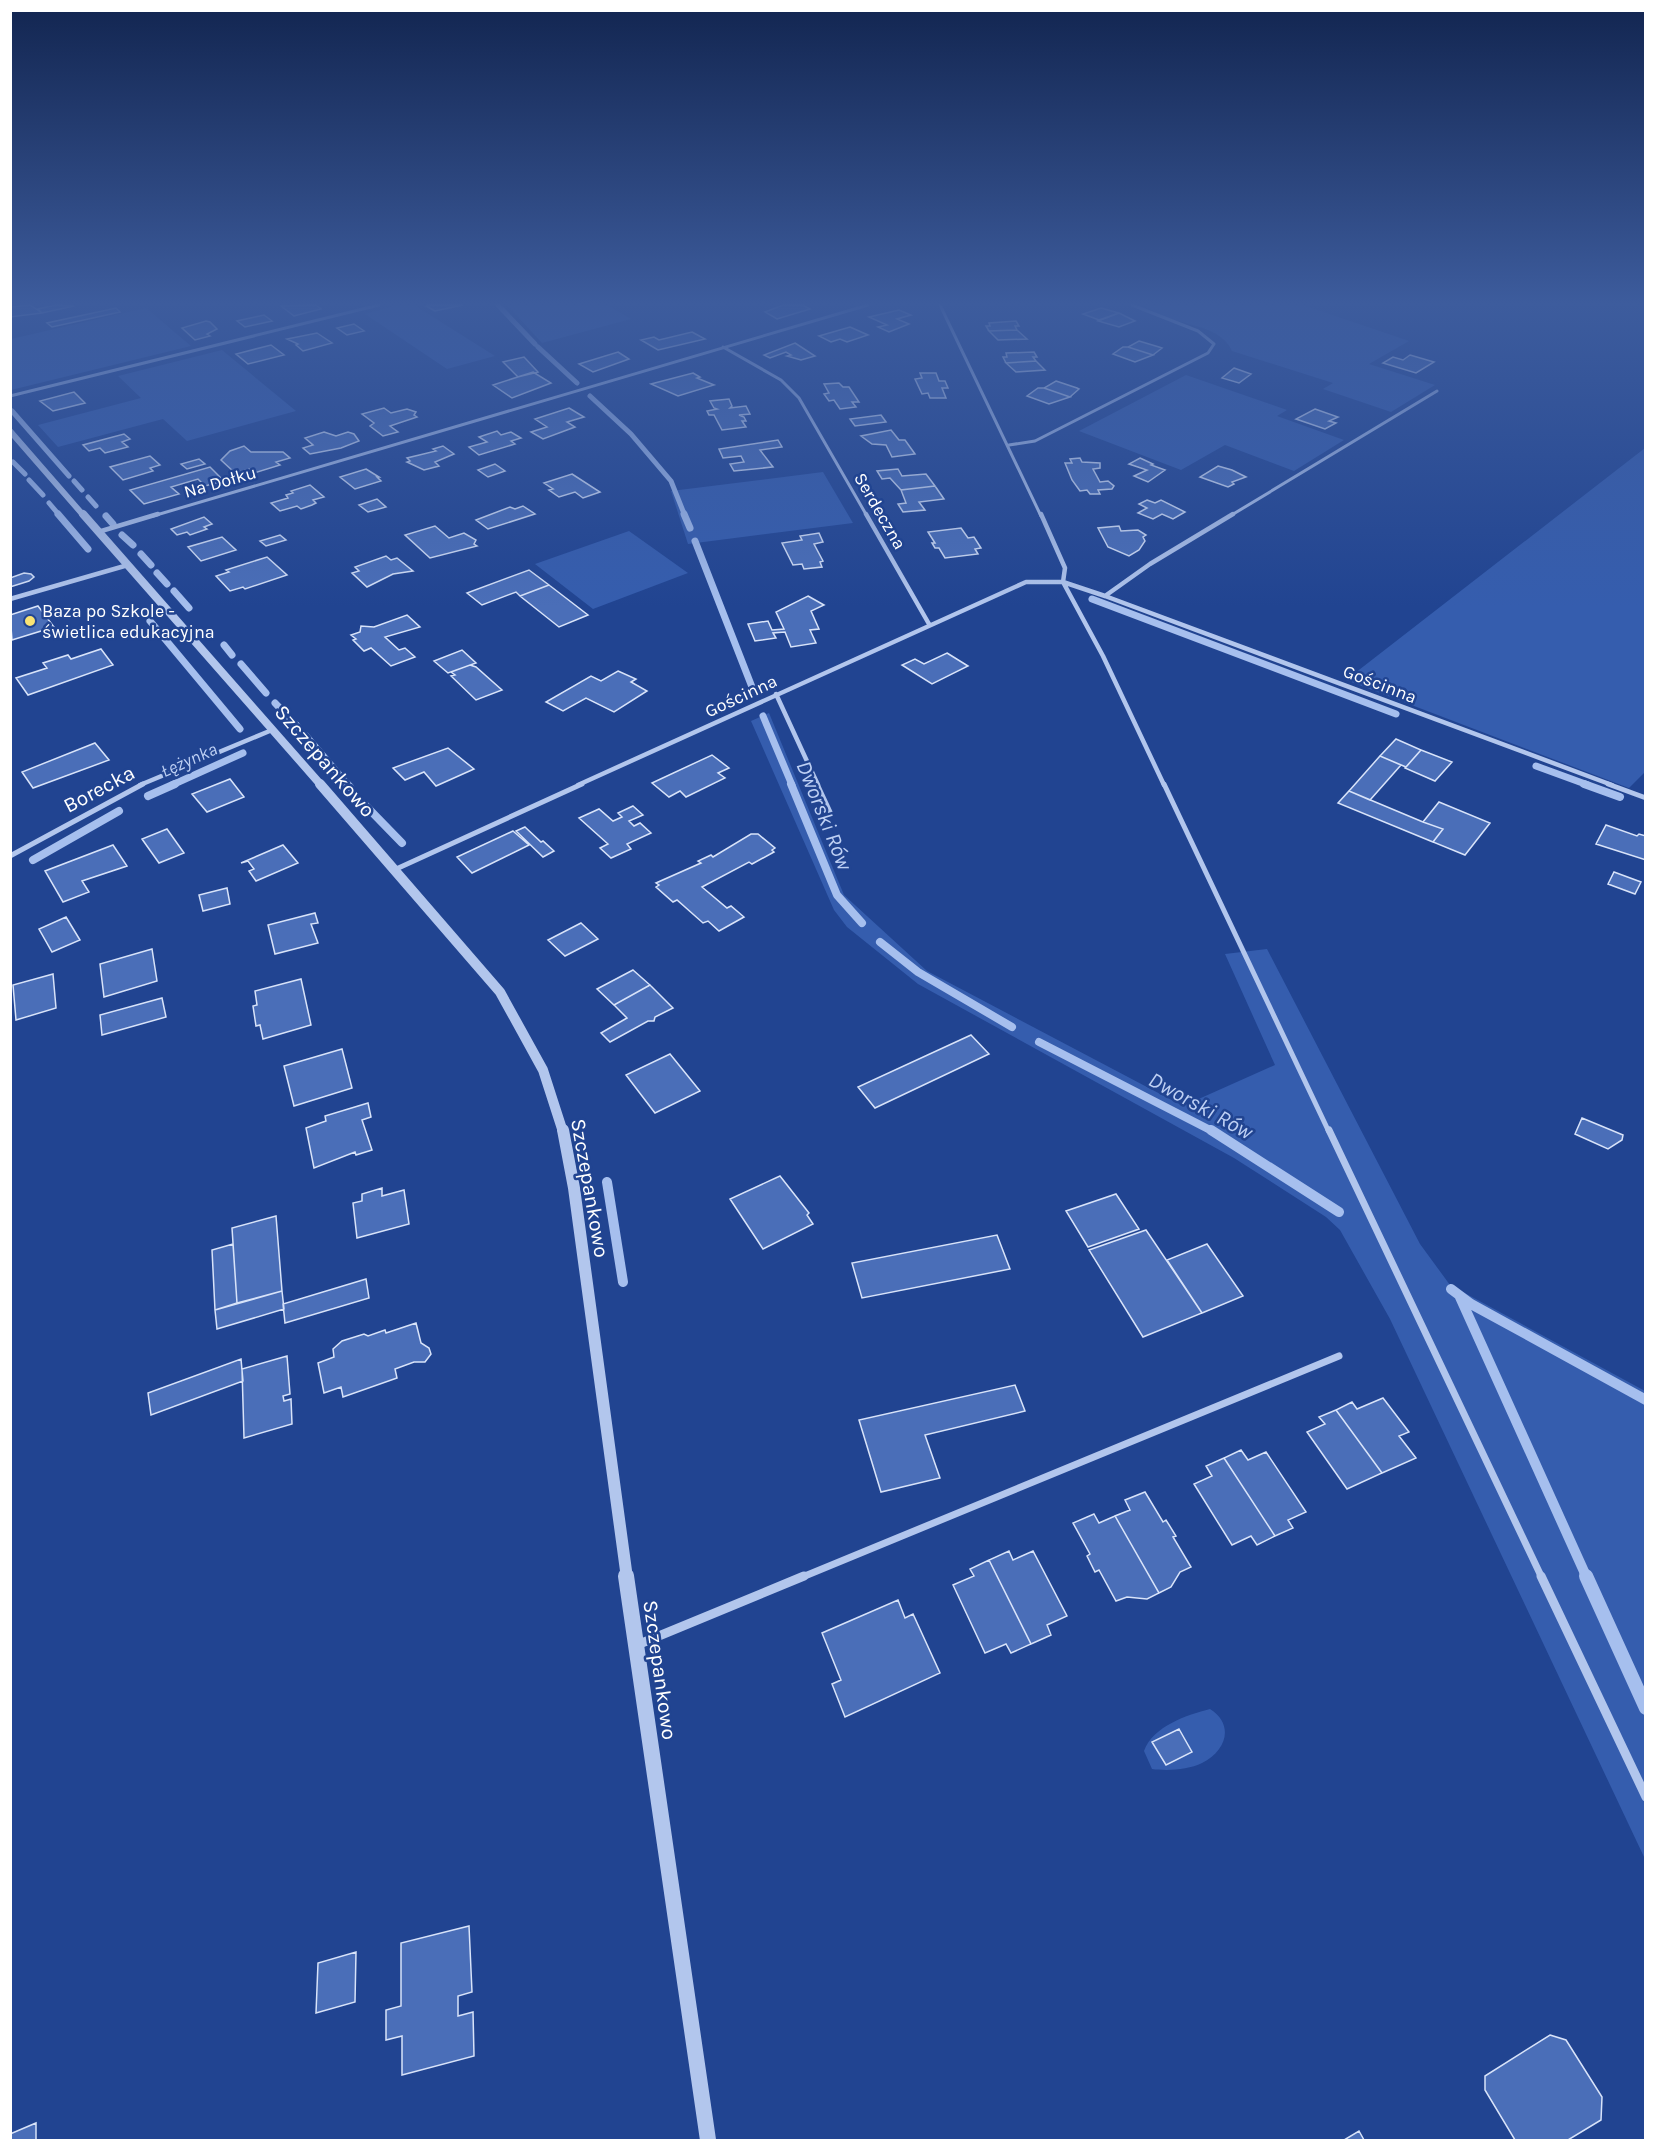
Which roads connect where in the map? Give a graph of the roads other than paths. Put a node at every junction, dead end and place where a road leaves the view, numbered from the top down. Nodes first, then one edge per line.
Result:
1 (526, 405) edge
2 (803, 405) edge
3 (989, 405) edge
4 (1105, 405) edge
5 (1413, 405) edge
6 (10, 431) edge
7 (1009, 446) junction
8 (99, 532) junction
9 (128, 565) junction
10 (1063, 582) junction
11 (1104, 596) junction
12 (10, 599) edge
13 (929, 624) junction
14 (776, 694) junction
15 (272, 730) junction
16 (1646, 798) edge
17 (830, 812) dead end
18 (10, 856) edge
19 (394, 870) junction
20 (1339, 1356) dead end
21 (637, 1645) junction
22 (1646, 1797) edge
23 (708, 2140) edge

1 - 8 street, Na Dołku
2 - 13 street, Serdeczna
3 - 7 street
4 - 7 street
5 - 11 street
6 - 8 street, Szczepankowo
7 - 10 street
8 - 9 street, Szczepankowo
9 - 12 street
9 - 15 street, Szczepankowo
10 - 11 street, Gościnna
10 - 13 street, Gościnna
10 - 22 street
11 - 16 street, Gościnna
13 - 14 street, Gościnna
14 - 17 street
14 - 19 street, Gościnna
15 - 18 street, Borecka
15 - 19 street, Szczepankowo
19 - 21 street, Szczepankowo
20 - 21 street
21 - 23 street, Szczepankowo

